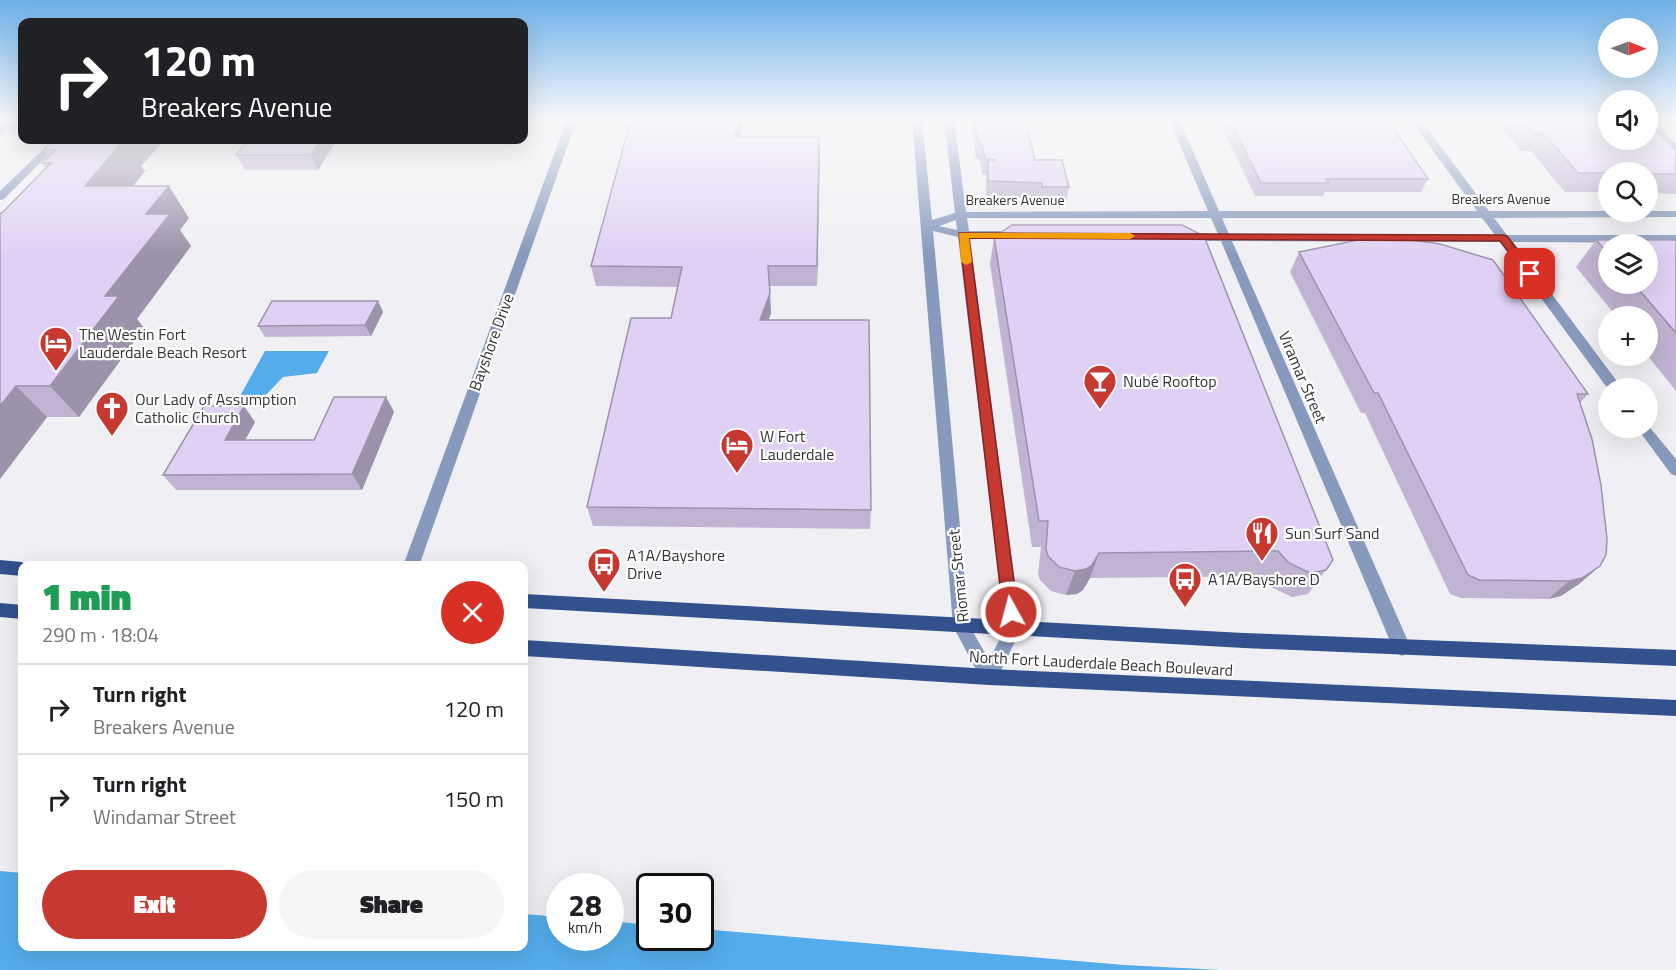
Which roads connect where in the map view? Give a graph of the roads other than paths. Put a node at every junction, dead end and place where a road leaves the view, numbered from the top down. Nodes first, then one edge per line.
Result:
1 (33, 164) edge
2 (556, 164) edge
3 (921, 164) edge
4 (954, 164) edge
5 (1193, 164) edge
6 (1449, 164) edge
7 (0, 197) edge
8 (1486, 214) junction
9 (1676, 214) edge
10 (960, 215) junction
11 (1215, 215) junction
12 (926, 226) junction
13 (963, 235) junction
14 (1034, 236) edge
15 (1172, 237) edge
16 (1225, 237) junction
17 (1503, 238) junction
18 (1676, 239) edge
19 (1608, 378) edge
20 (1652, 438) edge
21 (1676, 470) edge
22 (413, 561) edge
23 (0, 567) edge
24 (18, 569) edge
25 (528, 600) edge
26 (0, 610) edge
27 (18, 612) edge
28 (961, 626) junction
29 (1013, 629) junction
30 (528, 648) edge
31 (1402, 648) junction
32 (1676, 658) edge
33 (989, 677) junction
34 (1676, 708) edge

1 - 7 street
2 - 22 street, Bayshore Drive
3 - 12 street, Riomar Street
4 - 10 street
5 - 11 street, Viramar Street
6 - 8 street
8 - 9 street, Breakers Avenue
8 - 11 street, Breakers Avenue
8 - 17 street
10 - 11 street, Breakers Avenue
10 - 12 street, Breakers Avenue
10 - 13 street
11 - 16 street, Viramar Street
12 - 13 street
12 - 28 street, Riomar Street
13 - 14 street
13 - 29 street
15 - 16 street
16 - 17 street
16 - 31 street, Viramar Street
17 - 18 street
17 - 19 street
20 - 21 street
23 - 24 main road
25 - 28 main road, North Fort Lauderdale Beach Boulevard
26 - 27 main road
28 - 29 main road, North Fort Lauderdale Beach Boulevard
28 - 33 street, Riomar Street
29 - 31 main road, North Fort Lauderdale Beach Boulevard
29 - 33 street
30 - 33 main road, North Fort Lauderdale Beach Boulevard
31 - 32 main road, North Fort Lauderdale Beach Boulevard
33 - 34 main road, North Fort Lauderdale Beach Boulevard

